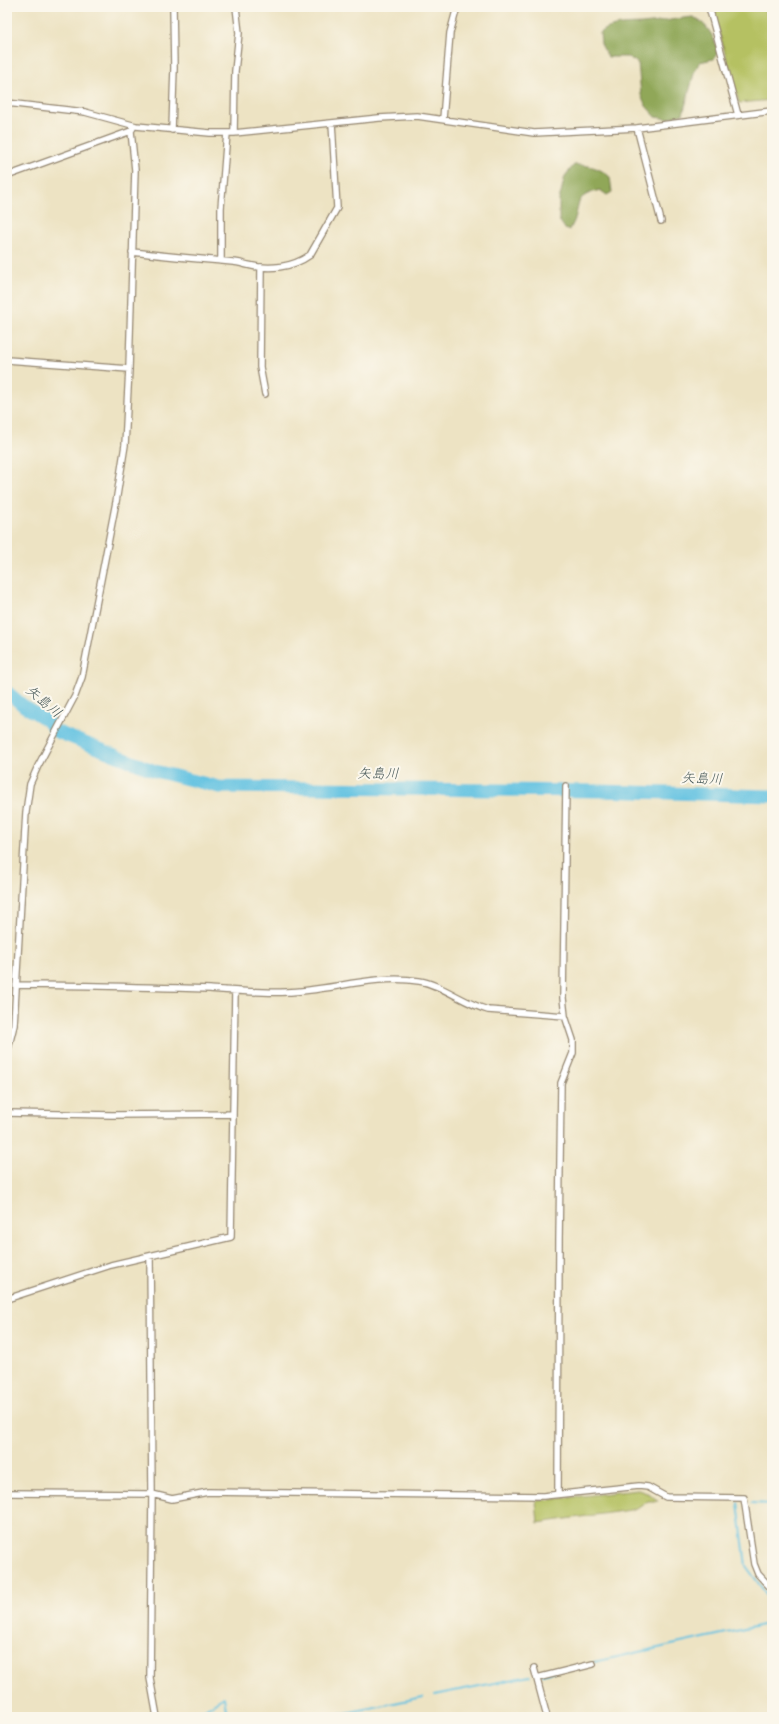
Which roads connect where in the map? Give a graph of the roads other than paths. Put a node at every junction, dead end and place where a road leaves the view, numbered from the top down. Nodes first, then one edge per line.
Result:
1 (173, 7) edge
2 (236, 7) edge
3 (457, 7) edge
4 (709, 7) edge
5 (7, 103) edge
6 (772, 111) edge
7 (738, 115) junction
8 (442, 119) junction
9 (332, 123) junction
10 (133, 128) junction
11 (637, 128) junction
12 (172, 130) junction
13 (227, 133) junction
14 (234, 133) junction
15 (7, 176) edge
16 (661, 221) dead end
17 (132, 252) junction
18 (221, 261) junction
19 (261, 267) junction
20 (7, 360) edge
21 (129, 369) junction
22 (265, 394) dead end
23 (566, 786) dead end
24 (16, 985) junction
25 (235, 991) junction
26 (565, 1016) junction
27 (7, 1018) edge
28 (14, 1020) junction
29 (7, 1053) edge
30 (7, 1112) edge
31 (233, 1114) junction
32 (150, 1256) junction
33 (7, 1299) edge
34 (7, 1493) edge
35 (152, 1494) junction
36 (558, 1494) junction
37 (772, 1590) edge
38 (593, 1664) dead end
39 (534, 1668) dead end
40 (537, 1678) junction
41 (157, 1717) edge
42 (547, 1717) edge

1 - 12 street
2 - 14 street
3 - 8 street
4 - 7 street
5 - 10 street
6 - 7 street
7 - 11 street
8 - 9 street
8 - 11 street
9 - 14 street
9 - 19 street
10 - 12 street
10 - 15 street
10 - 17 street
11 - 16 street
12 - 13 street
13 - 14 street
13 - 18 street
17 - 18 street
17 - 21 street
18 - 19 street
19 - 22 street
20 - 21 street
21 - 24 street
23 - 26 street
24 - 25 street
24 - 28 street
25 - 26 street
25 - 31 street
26 - 36 street
27 - 28 street
28 - 29 street
30 - 31 street
31 - 32 street
32 - 33 street
32 - 35 street
34 - 35 street
35 - 36 street
35 - 41 street
36 - 37 street
38 - 40 street
39 - 40 street
40 - 42 street

